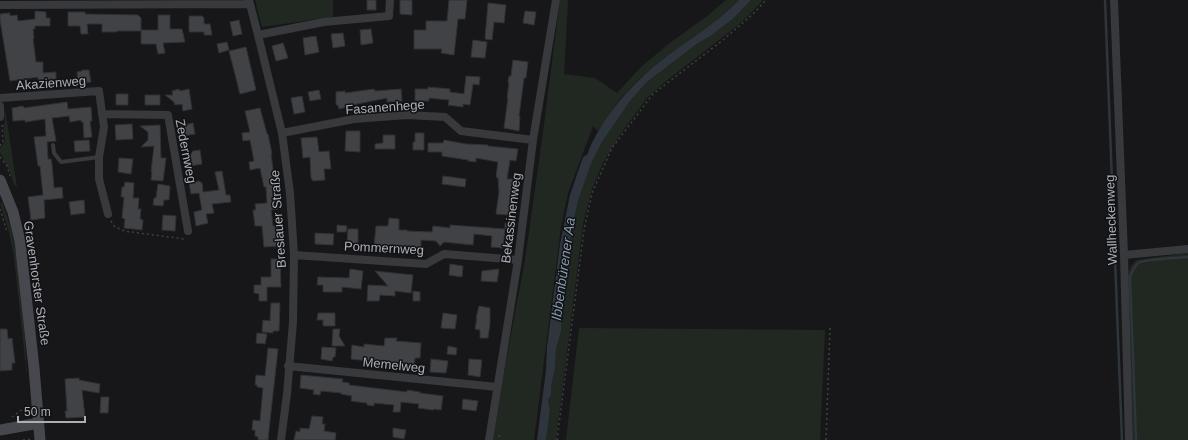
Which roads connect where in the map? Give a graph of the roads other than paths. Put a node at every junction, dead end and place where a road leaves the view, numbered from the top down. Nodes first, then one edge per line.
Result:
1 (390, 0) edge
2 (556, 0) edge
3 (1114, 0) edge
4 (249, 2) edge
5 (0, 5) edge
6 (258, 34) junction
7 (0, 98) edge
8 (0, 106) edge
9 (102, 114) junction
10 (0, 116) edge
11 (282, 133) junction
12 (533, 140) junction
13 (52, 145) dead end
14 (99, 157) junction
15 (0, 180) edge
16 (108, 214) road end
17 (188, 231) road end
18 (1188, 249) edge
19 (294, 255) junction
20 (1124, 255) junction
21 (518, 260) junction
22 (288, 366) junction
23 (497, 387) junction
24 (39, 423) junction
25 (0, 430) edge
26 (36, 440) edge
27 (281, 440) edge
28 (489, 440) edge
29 (1129, 440) edge

1 - 6 street
2 - 12 street, Bekassinenweg
3 - 20 street, Wallheckenweg
4 - 5 street
4 - 6 street, Breslauer Straße
6 - 11 street, Breslauer Straße
7 - 9 street, Akazienweg
8 - 10 street
9 - 14 street, Akazienweg
9 - 17 street, Zedernweg
11 - 12 street, Fasanenhege
11 - 19 street, Breslauer Straße
12 - 21 street, Bekassinenweg
13 - 14 lane
14 - 16 street, Akazienweg
15 - 24 main road, Gravenhorster Straße
18 - 20 street
19 - 21 street, Pommernweg
19 - 22 street, Breslauer Straße
20 - 29 street, Wallheckenweg
21 - 23 street, Bekassinenweg
22 - 23 street, Memelweg
22 - 27 street, Breslauer Straße
23 - 28 street, Bekassinenweg
24 - 25 main road
24 - 26 main road, Gravenhorster Straße

